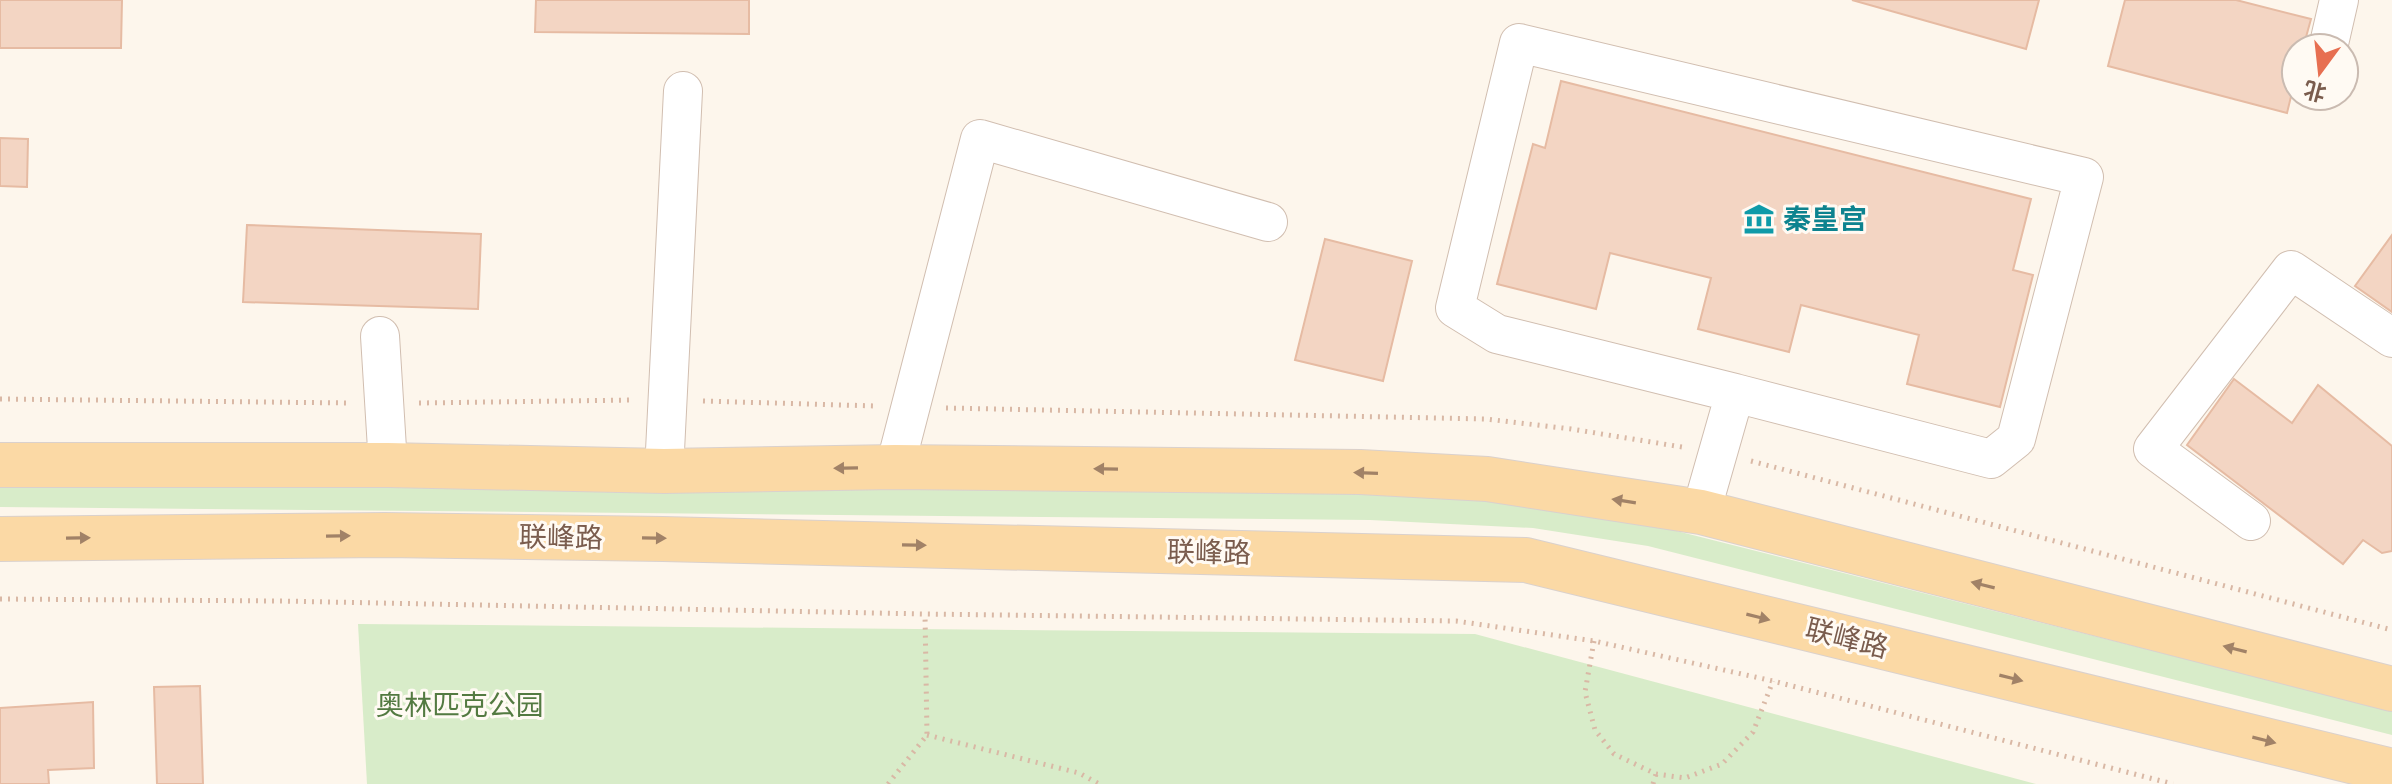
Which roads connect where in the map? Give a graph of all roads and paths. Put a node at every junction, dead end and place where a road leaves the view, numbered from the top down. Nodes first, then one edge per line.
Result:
1 (2339, 0) edge
2 (2332, 32) edge
3 (683, 91) dead end
4 (1268, 222) dead end
5 (380, 336) dead end
6 (2392, 338) edge
7 (1735, 393) junction
8 (0, 465) edge
9 (388, 465) junction
10 (895, 467) junction
11 (664, 471) junction
12 (1701, 512) junction
13 (2251, 521) dead end
14 (0, 539) edge
15 (0, 599) edge
16 (925, 614) junction
17 (1594, 641) junction
18 (1773, 681) junction
19 (2392, 689) edge
20 (927, 735) junction
21 (2392, 771) edge
22 (1656, 774) junction
23 (888, 784) edge
24 (1099, 784) edge
25 (1653, 784) edge
26 (2173, 784) edge

1 - 2 lane
3 - 11 lane
4 - 10 lane
5 - 9 lane
6 - 13 lane
7 - 7 lane
7 - 12 lane
8 - 9 main road
9 - 11 main road
10 -> 11 main road
12 -> 10 main road
19 -> 12 main road
14 -> 21 main road, 联峰路
15 - 16 path
16 - 17 path
16 - 20 path
17 - 18 path
17 - 22 path
18 - 22 path
18 - 26 path
20 - 23 path
20 - 24 path
22 - 25 path

